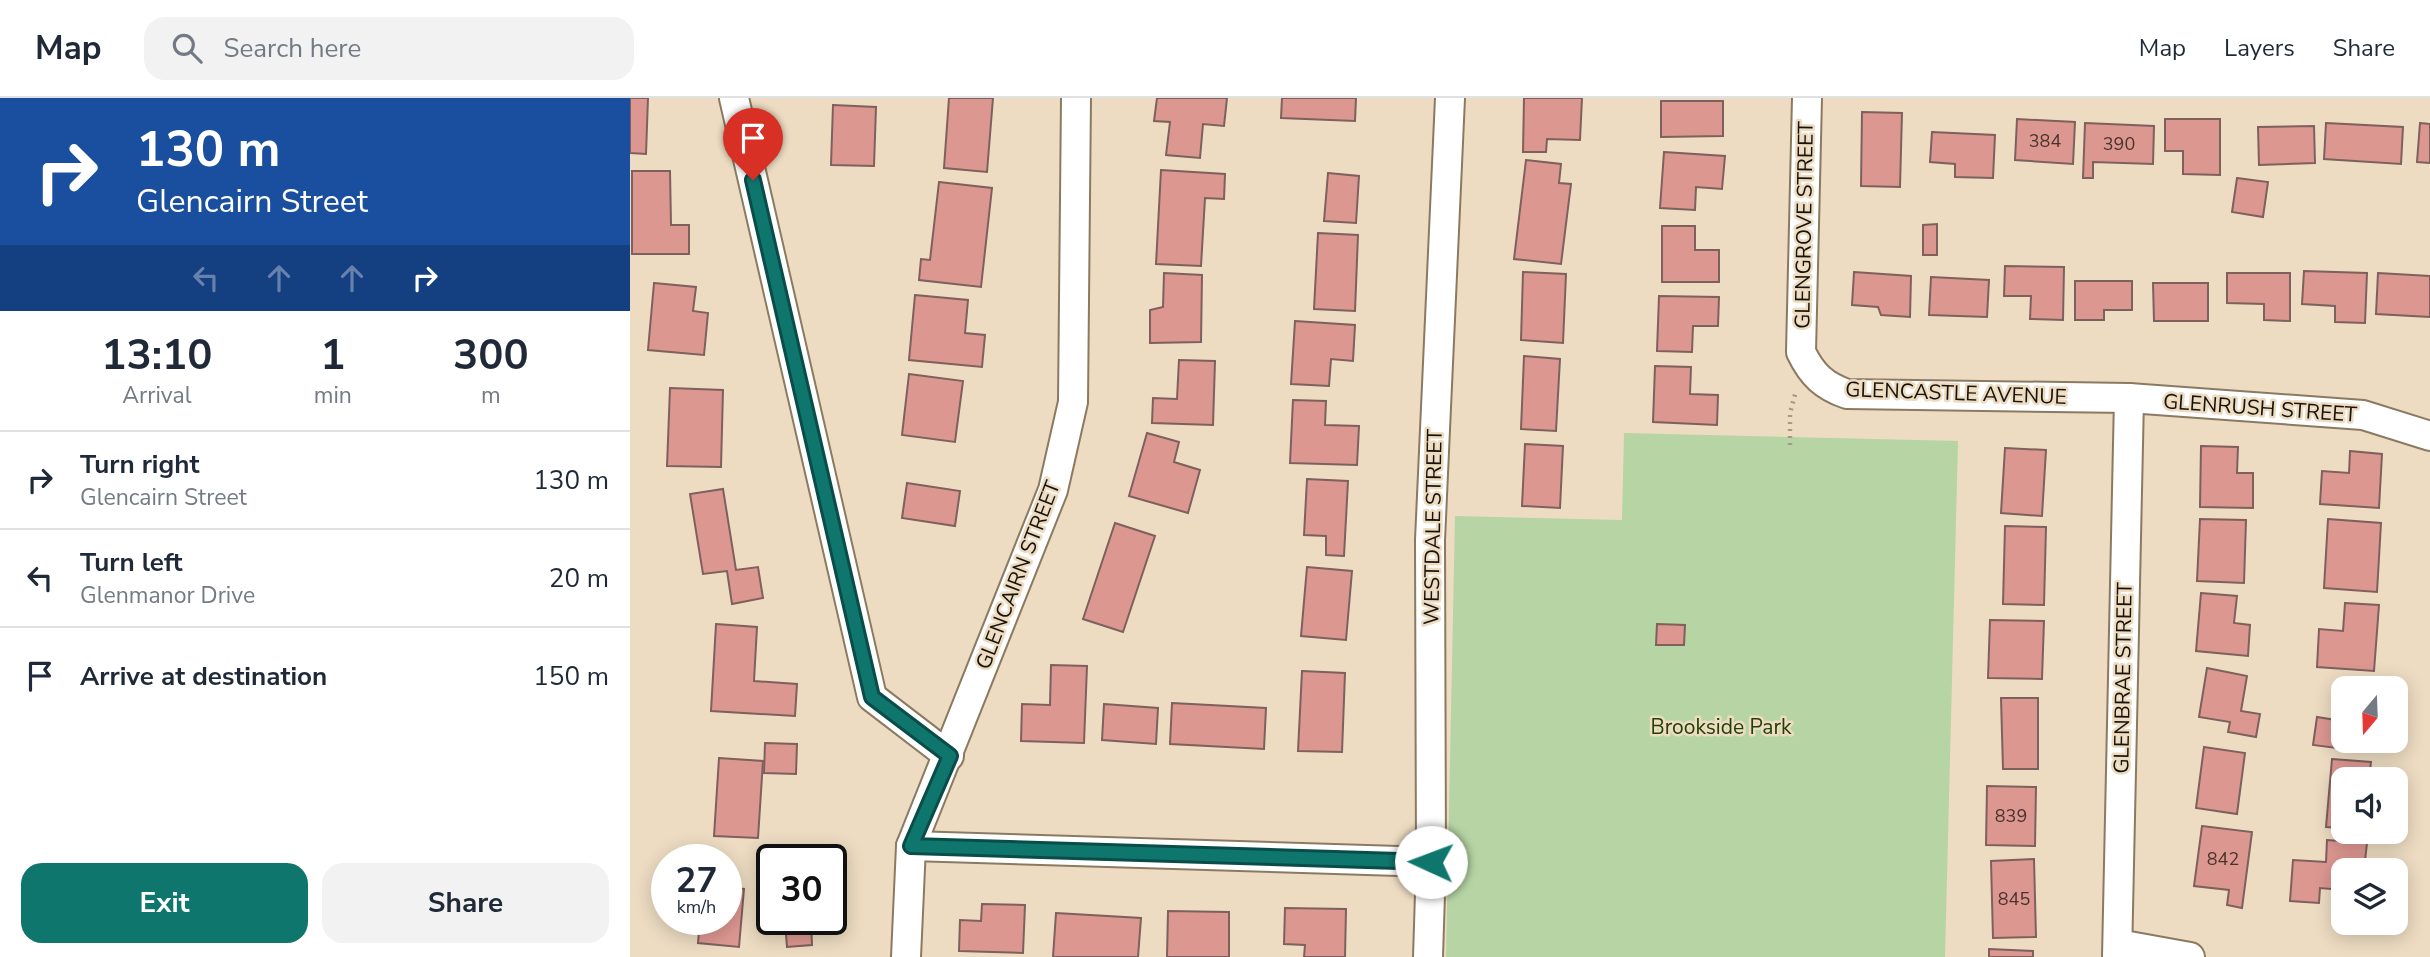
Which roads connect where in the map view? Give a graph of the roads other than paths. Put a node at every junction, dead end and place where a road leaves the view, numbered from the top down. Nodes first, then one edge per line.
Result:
1 (734, 98) edge
2 (1076, 98) edge
3 (1450, 98) edge
4 (1807, 98) edge
5 (1806, 361) joint
6 (2129, 398) junction
7 (2430, 436) edge
8 (950, 756) junction
9 (911, 846) junction
10 (1431, 862) junction
11 (2117, 951) edge
12 (906, 957) edge
13 (1428, 957) edge
14 (2190, 957) edge

1 - 8 street
2 - 8 street, GLENCAIRN STREET
3 - 10 street, WESTDALE STREET
4 - 5 street, GLENGROVE STREET
5 - 6 street, GLENCASTLE AVENUE
6 - 7 street, GLENRUSH STREET
6 - 11 street, GLENBRAE STREET
8 - 9 street, GLENCAIRN STREET
9 - 10 street
9 - 12 street, GLENCAIRN STREET
10 - 13 street, WESTDALE STREET
11 - 14 street

